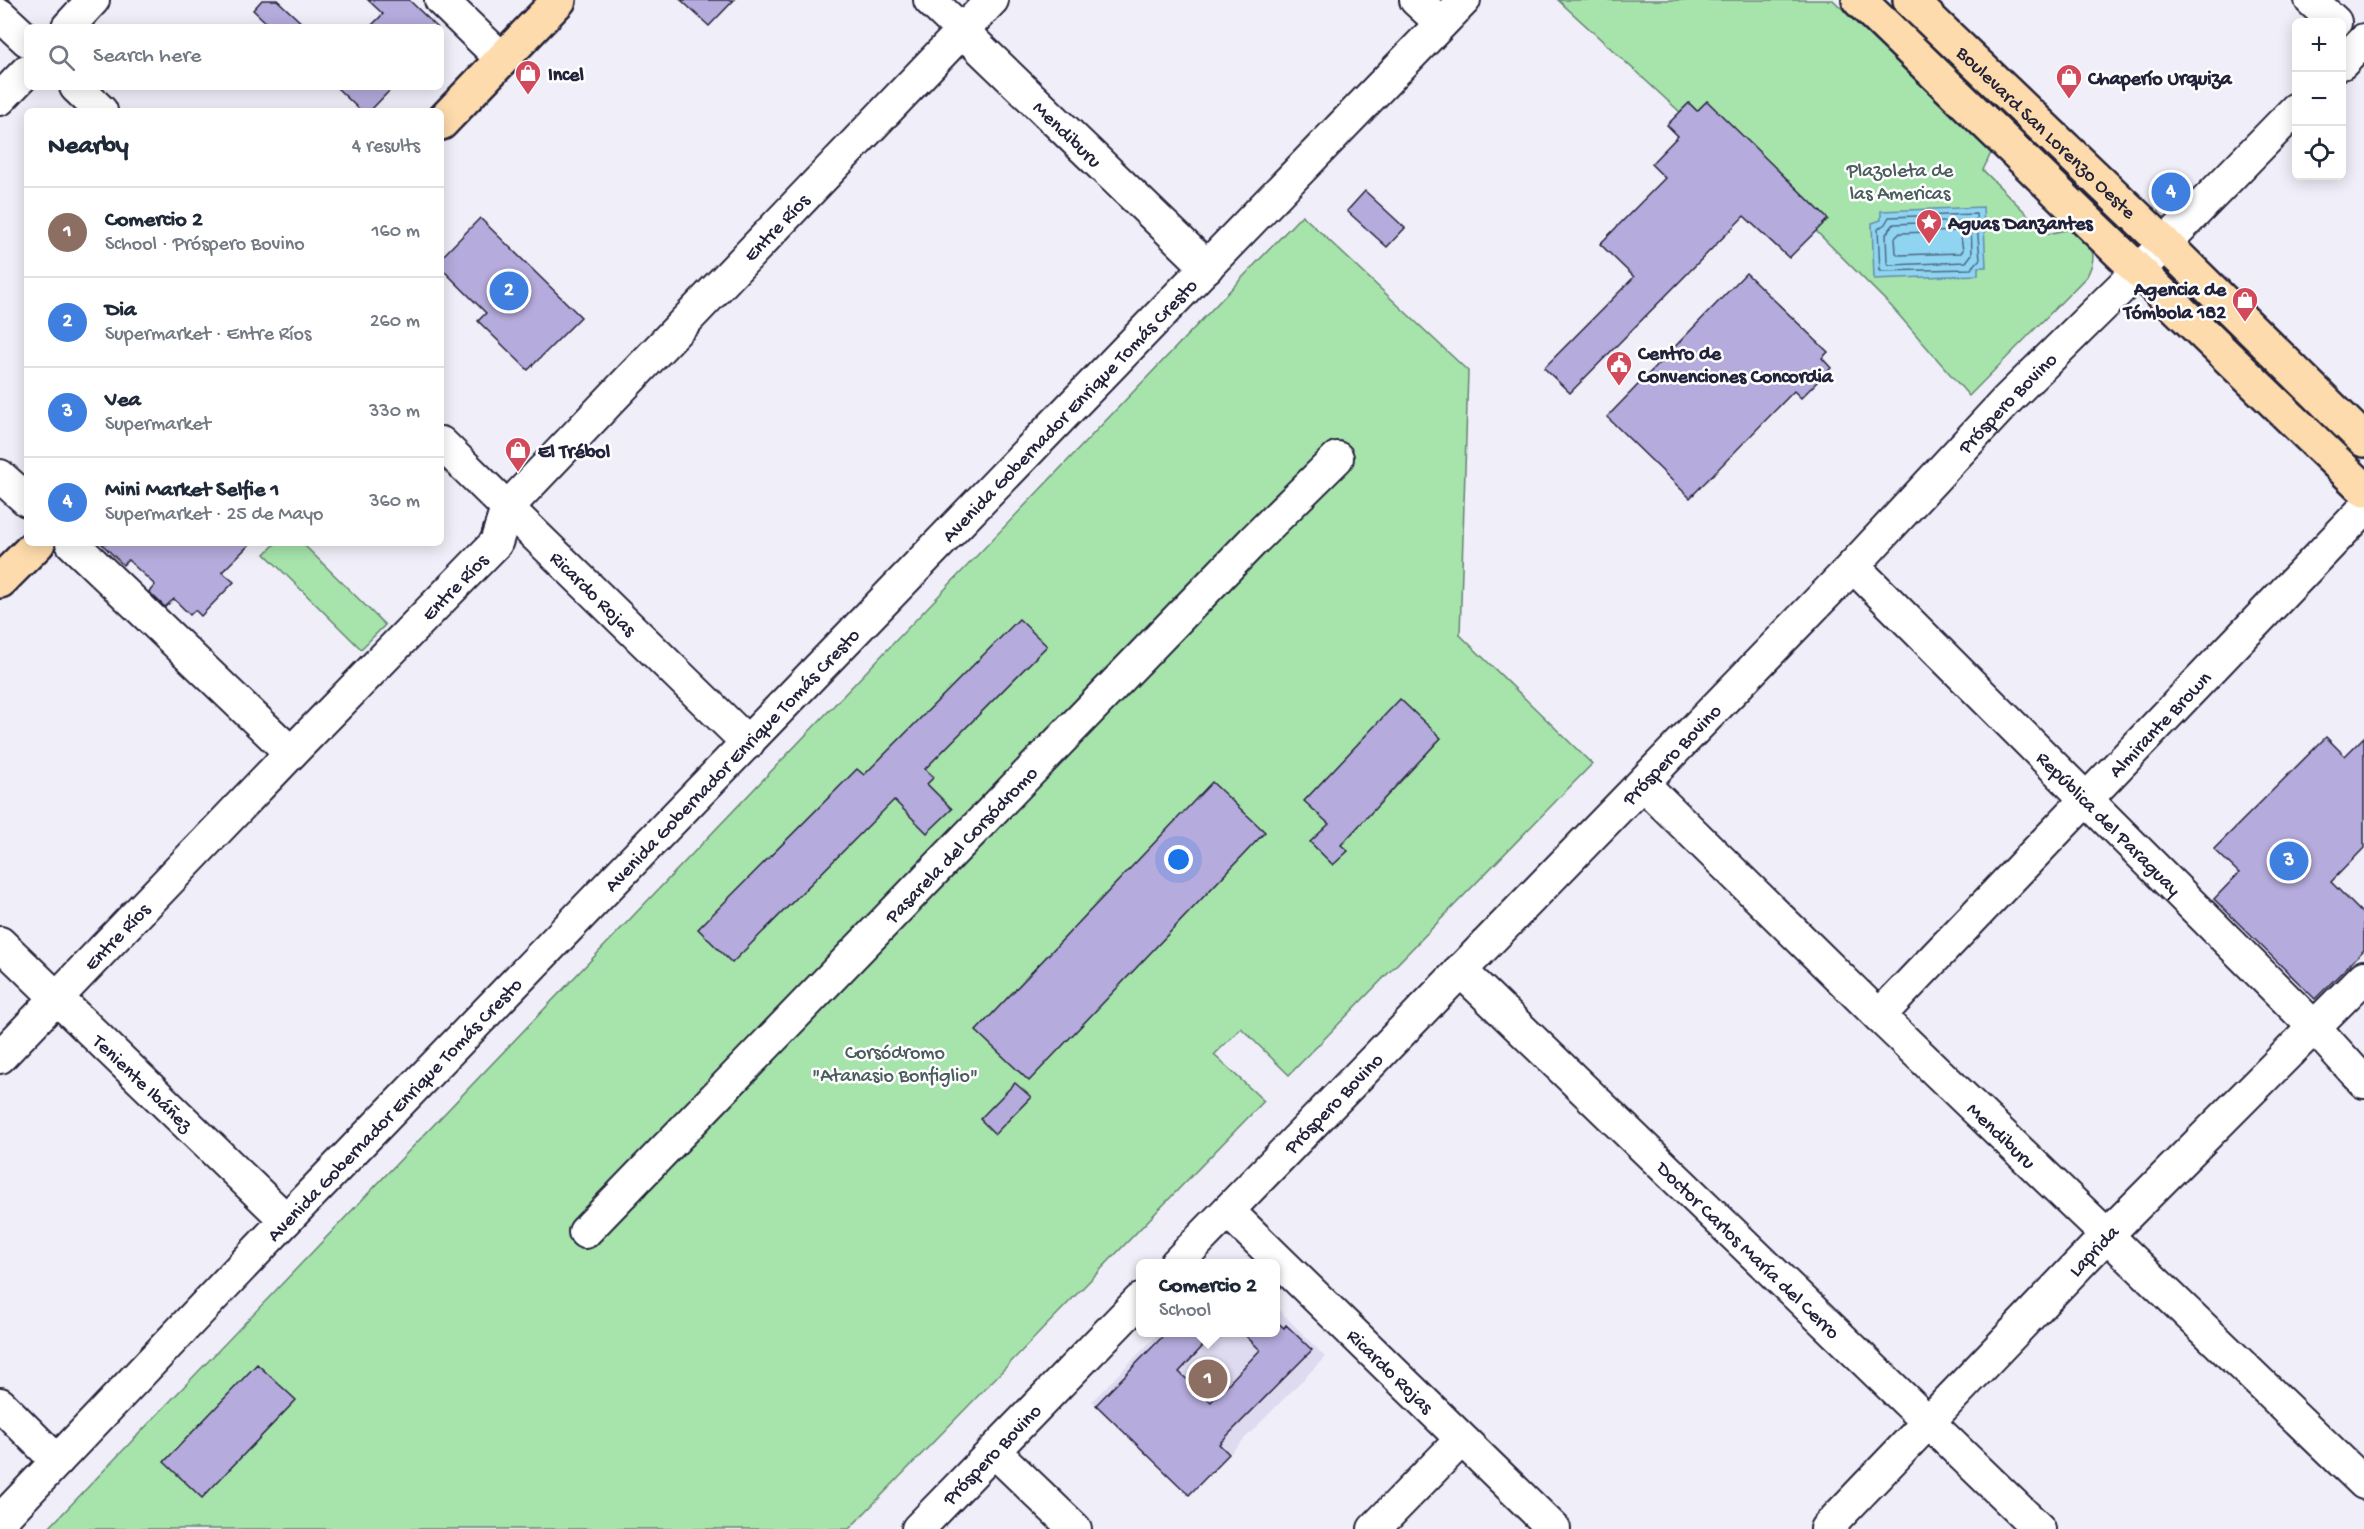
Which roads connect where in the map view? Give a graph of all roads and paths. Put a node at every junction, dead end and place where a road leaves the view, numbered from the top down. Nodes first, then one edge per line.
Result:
1 (93, 0) edge
2 (441, 0) edge
3 (559, 0) edge
4 (930, 0) edge
5 (992, 0) edge
6 (1416, 0) edge
7 (1464, 0) edge
8 (1859, 0) edge
9 (2311, 0) edge
10 (1918, 3) edge
11 (0, 15) edge
12 (2331, 18) edge
13 (1441, 23) junction
14 (71, 24) edge
15 (963, 31) junction
16 (1894, 33) junction
17 (24, 37) edge
18 (502, 59) junction
19 (24, 74) edge
20 (79, 90) edge
21 (0, 99) edge
22 (98, 108) edge
23 (2292, 113) edge
24 (444, 120) edge
25 (2165, 244) junction
26 (1207, 267) junction
27 (2139, 270) junction
28 (2364, 440) edge
29 (444, 446) edge
30 (1337, 458) dead end
31 (0, 476) edge
32 (2364, 489) edge
33 (24, 497) edge
34 (507, 508) junction
35 (2364, 509) edge
36 (35, 546) edge
37 (75, 546) edge
38 (1853, 566) junction
39 (0, 581) edge
40 (748, 743) junction
41 (291, 753) junction
42 (1643, 784) junction
43 (2086, 800) junction
44 (0, 943) edge
45 (1460, 970) junction
46 (2364, 977) edge
47 (59, 998) junction
48 (1879, 1016) junction
49 (2314, 1027) junction
50 (0, 1057) edge
51 (2364, 1082) edge
52 (1228, 1211) junction
53 (286, 1220) junction
54 (585, 1232) dead end
55 (2107, 1235) junction
56 (1180, 1259) edge
57 (1277, 1259) edge
58 (1280, 1262) edge
59 (1136, 1304) edge
60 (0, 1404) edge
61 (1928, 1422) junction
62 (1461, 1440) junction
63 (994, 1451) junction
64 (57, 1461) junction
65 (2364, 1483) edge
66 (0, 1521) edge
67 (918, 1529) edge
68 (1075, 1529) edge
69 (1374, 1529) edge
70 (1554, 1529) edge
71 (1826, 1529) edge
72 (2039, 1529) edge

1 - 14 street
2 - 18 street
3 - 18 main road
4 - 15 street, Mendiburu
5 - 15 street, Entre Ríos
6 - 13 street
7 - 13 street, Avenida Gobernador Enrique Tomás Cresto
8 - 16 main road, Boulevard San Lorenzo Oeste
9 - 12 street
10 - 16 street
10 - 25 main road, Boulevard San Lorenzo Oeste
11 - 17 street
13 - 26 street, Avenida Gobernador Enrique Tomás Cresto
15 - 26 street, Mendiburu
15 - 34 street, Entre Ríos
16 - 27 main road, Boulevard San Lorenzo Oeste
18 - 24 main road
19 - 21 street
20 - 22 street
23 - 25 street, Próspero Bovino
25 - 27 street, Próspero Bovino
25 - 28 main road, Boulevard San Lorenzo Oeste
26 - 40 street, Avenida Gobernador Enrique Tomás Cresto
27 - 32 main road, Boulevard San Lorenzo Oeste
27 - 38 street, Próspero Bovino
29 - 34 street, Ricardo Rojas
30 - 54 street, Pasarela del Corsódromo
31 - 33 street
34 - 40 street, Ricardo Rojas
34 - 41 street, Entre Ríos
35 - 43 street, Almirante Brown
36 - 39 main road
37 - 41 street
38 - 42 street, Próspero Bovino
38 - 43 street, República del Paraguay
40 - 53 street, Avenida Gobernador Enrique Tomás Cresto
41 - 47 street, Entre Ríos
42 - 45 street, Próspero Bovino
42 - 48 street, Mendiburu
43 - 48 street, Almirante Brown
43 - 49 street, República del Paraguay
44 - 47 street, Teniente Ibáñez
45 - 52 street, Próspero Bovino
45 - 61 street, Doctor Carlos María del Cerro
46 - 49 street, Laprida
47 - 50 street, Entre Ríos
47 - 53 street, Teniente Ibáñez
48 - 55 street, Mendiburu
49 - 51 street, República del Paraguay
49 - 55 street, Laprida
52 - 56 street, Próspero Bovino
52 - 57 street, Ricardo Rojas
53 - 64 street, Avenida Gobernador Enrique Tomás Cresto
55 - 61 street, Laprida
55 - 65 street, Mendiburu
58 - 62 street, Ricardo Rojas
59 - 63 street, Próspero Bovino
60 - 64 street
61 - 71 street, Laprida
61 - 72 street, Doctor Carlos María del Cerro
62 - 69 street
62 - 70 street, Ricardo Rojas
63 - 67 street, Próspero Bovino
63 - 68 street
64 - 66 street, Avenida Gobernador Enrique Tomás Cresto

